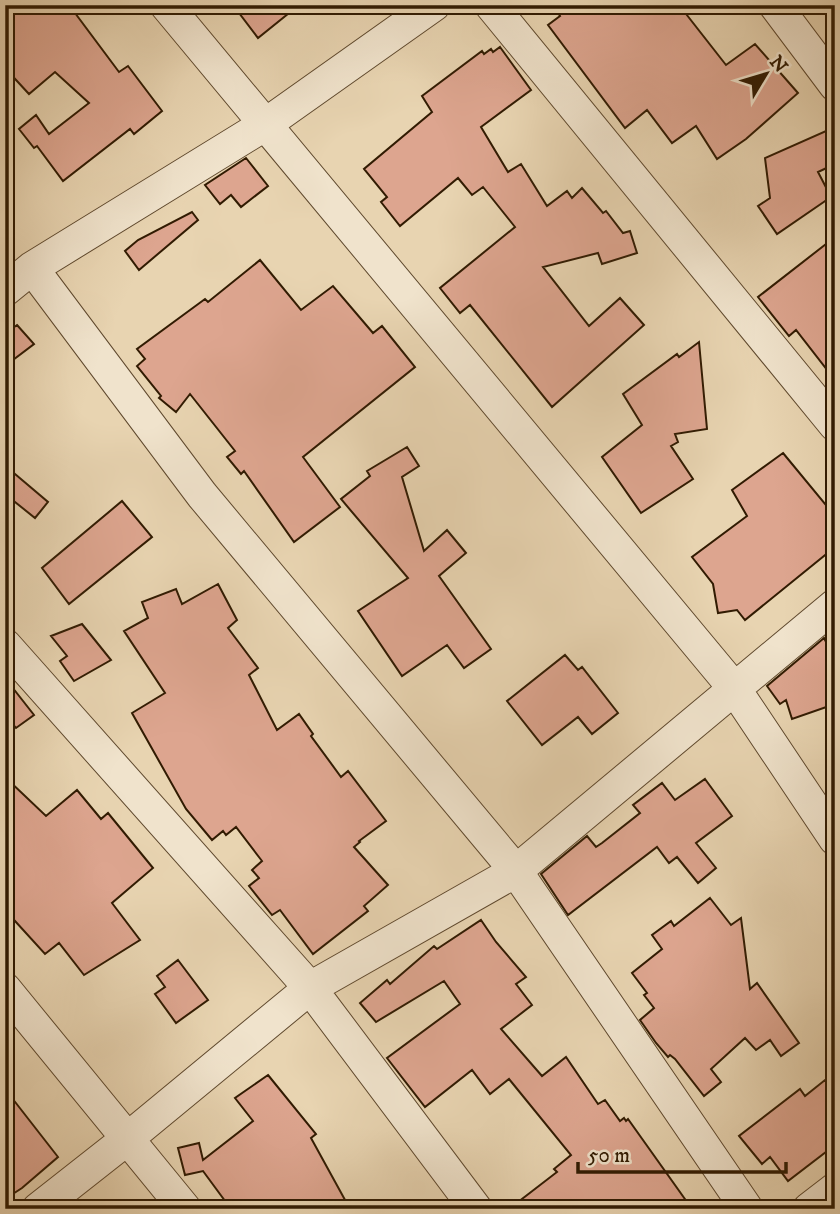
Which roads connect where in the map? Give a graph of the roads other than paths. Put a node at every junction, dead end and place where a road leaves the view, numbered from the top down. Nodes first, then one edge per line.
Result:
1 (166, 5) edge
2 (434, 5) edge
3 (491, 5) edge
4 (775, 5) edge
5 (835, 85) edge
6 (266, 124) junction
7 (32, 268) junction
8 (5, 290) edge
9 (835, 425) edge
10 (835, 605) edge
11 (5, 645) edge
12 (734, 688) junction
13 (835, 839) edge
14 (516, 871) junction
15 (310, 988) junction
16 (5, 989) edge
17 (127, 1139) junction
18 (835, 1189) edge
19 (37, 1209) edge
20 (185, 1209) edge
21 (475, 1209) edge
22 (747, 1209) edge
23 (809, 1209) edge

1 - 6 street
2 - 6 street
3 - 9 street
4 - 5 street
6 - 7 street
6 - 12 street
7 - 8 street
7 - 14 street
10 - 12 street
11 - 15 street
12 - 13 street
12 - 14 street
14 - 15 street
14 - 22 street
15 - 17 street
15 - 21 street
16 - 17 street
17 - 19 street
17 - 20 street
18 - 23 street

